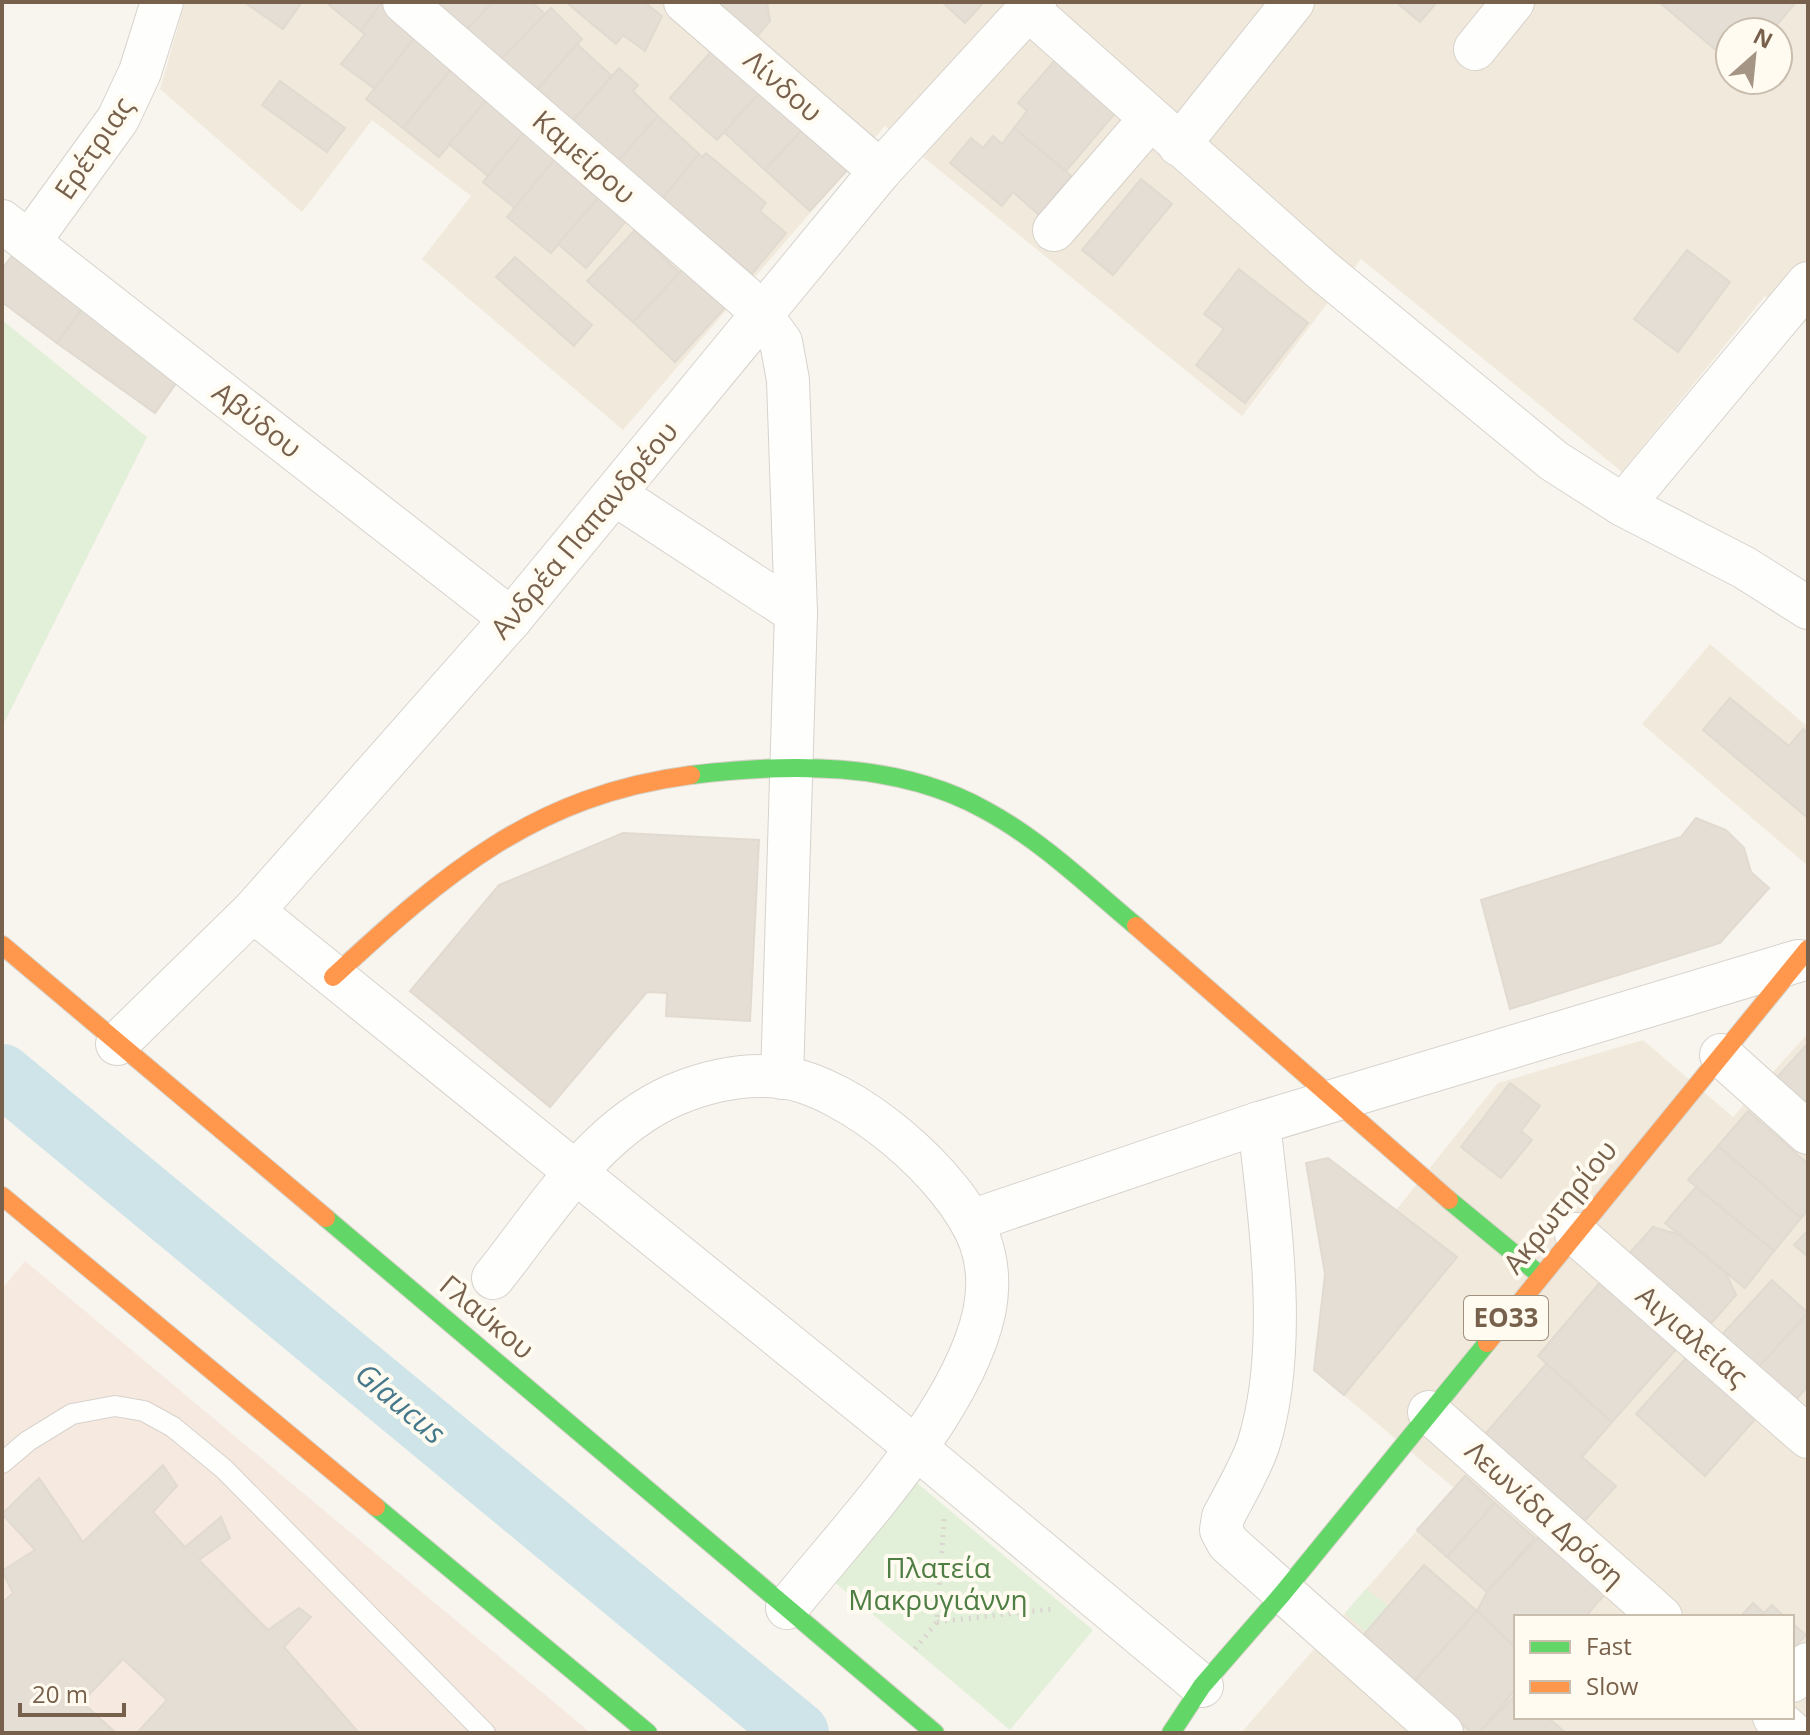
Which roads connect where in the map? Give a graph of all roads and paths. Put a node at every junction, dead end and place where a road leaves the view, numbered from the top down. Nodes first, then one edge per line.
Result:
1 (162, 2) edge
2 (404, 2) edge
3 (685, 2) edge
4 (1293, 2) edge
5 (1513, 2) edge
6 (1032, 6) edge
7 (1475, 49) dead end
8 (1165, 132) junction
9 (880, 171) junction
10 (1054, 230) dead end
11 (16, 232) edge
12 (1808, 283) edge
13 (762, 313) junction
14 (616, 495) junction
15 (1623, 505) junction
16 (1808, 608) edge
17 (796, 613) junction
18 (511, 619) junction
19 (793, 768) junction
20 (253, 911) junction
21 (2, 945) edge
22 (1803, 955) edge
23 (333, 977) junction
24 (117, 1044) junction
25 (1721, 1055) junction
26 (782, 1078) junction
27 (1335, 1101) junction
28 (1259, 1123) junction
29 (1808, 1133) edge
30 (575, 1175) junction
31 (2, 1196) edge
32 (971, 1221) junction
33 (1576, 1234) junction
34 (1540, 1275) junction
35 (493, 1278) dead end
36 (1429, 1412) junction
37 (1808, 1437) edge
38 (915, 1447) junction
39 (2, 1463) edge
40 (945, 1506) dead end
41 (1283, 1593) junction
42 (787, 1608) junction
43 (1067, 1608) dead end
44 (1659, 1615) edge
45 (937, 1622) junction
46 (915, 1649) dead end
47 (1808, 1664) edge
48 (1794, 1679) edge
49 (1202, 1686) junction
50 (1157, 1715) dead end
51 (1776, 1719) edge
52 (485, 1733) edge
53 (648, 1733) edge
54 (935, 1733) edge
55 (1171, 1733) edge
56 (1442, 1733) edge
57 (1792, 1733) edge

1 - 11 street, Ερέτριας
2 - 13 street, Καμείρου
3 - 9 street, Λίνδου
4 - 8 street
5 - 7 street
6 - 8 street
6 - 9 street, Ανδρέα Παπανδρέου
8 - 10 street
8 - 15 street
9 - 13 street, Ανδρέα Παπανδρέου
11 - 18 street, Αβύδου
12 - 15 street
13 - 14 street, Ανδρέα Παπανδρέου
13 - 17 street, Καμείρου
14 - 17 street
14 - 18 street, Ανδρέα Παπανδρέου
15 - 16 street
17 - 19 street, Καμείρου
18 - 20 street, Ανδρέα Παπανδρέου
19 - 23 main road
19 - 26 street, Καμείρου
19 - 27 main road
20 - 23 street
20 - 24 street, Ανδρέα Παπανδρέου
21 - 24 main road, Γλαύκου
22 - 25 main road, Ακρωτηρίου / ΕΟ33
22 - 27 street
23 - 30 street
24 - 42 main road, Γλαύκου
25 - 29 street
25 - 33 main road, Ακρωτηρίου / ΕΟ33
26 - 30 street
26 - 32 street
27 - 28 street
27 - 34 main road
28 - 32 street
28 - 41 street
30 - 35 street
30 - 38 street
31 - 53 main road
32 - 38 street
33 - 34 main road, Ακρωτηρίου / ΕΟ33
33 - 37 street, Αιγιαλείας
34 - 36 main road, Ακρωτηρίου / ΕΟ33
36 - 41 main road, Ακρωτηρίου / ΕΟ33
36 - 44 street, Λεωνίδα Δρόση
38 - 42 street
38 - 49 street
39 - 52 lane
40 - 45 path
41 - 49 main road, Ακρωτηρίου / ΕΟ33
41 - 56 street
42 - 54 main road, Γλαύκου
43 - 45 path
45 - 46 path
47 - 48 street
49 - 50 main road, Ακρωτηρίου / ΕΟ33
49 - 55 main road, Ακρωτηρίου / ΕΟ33
51 - 57 street

